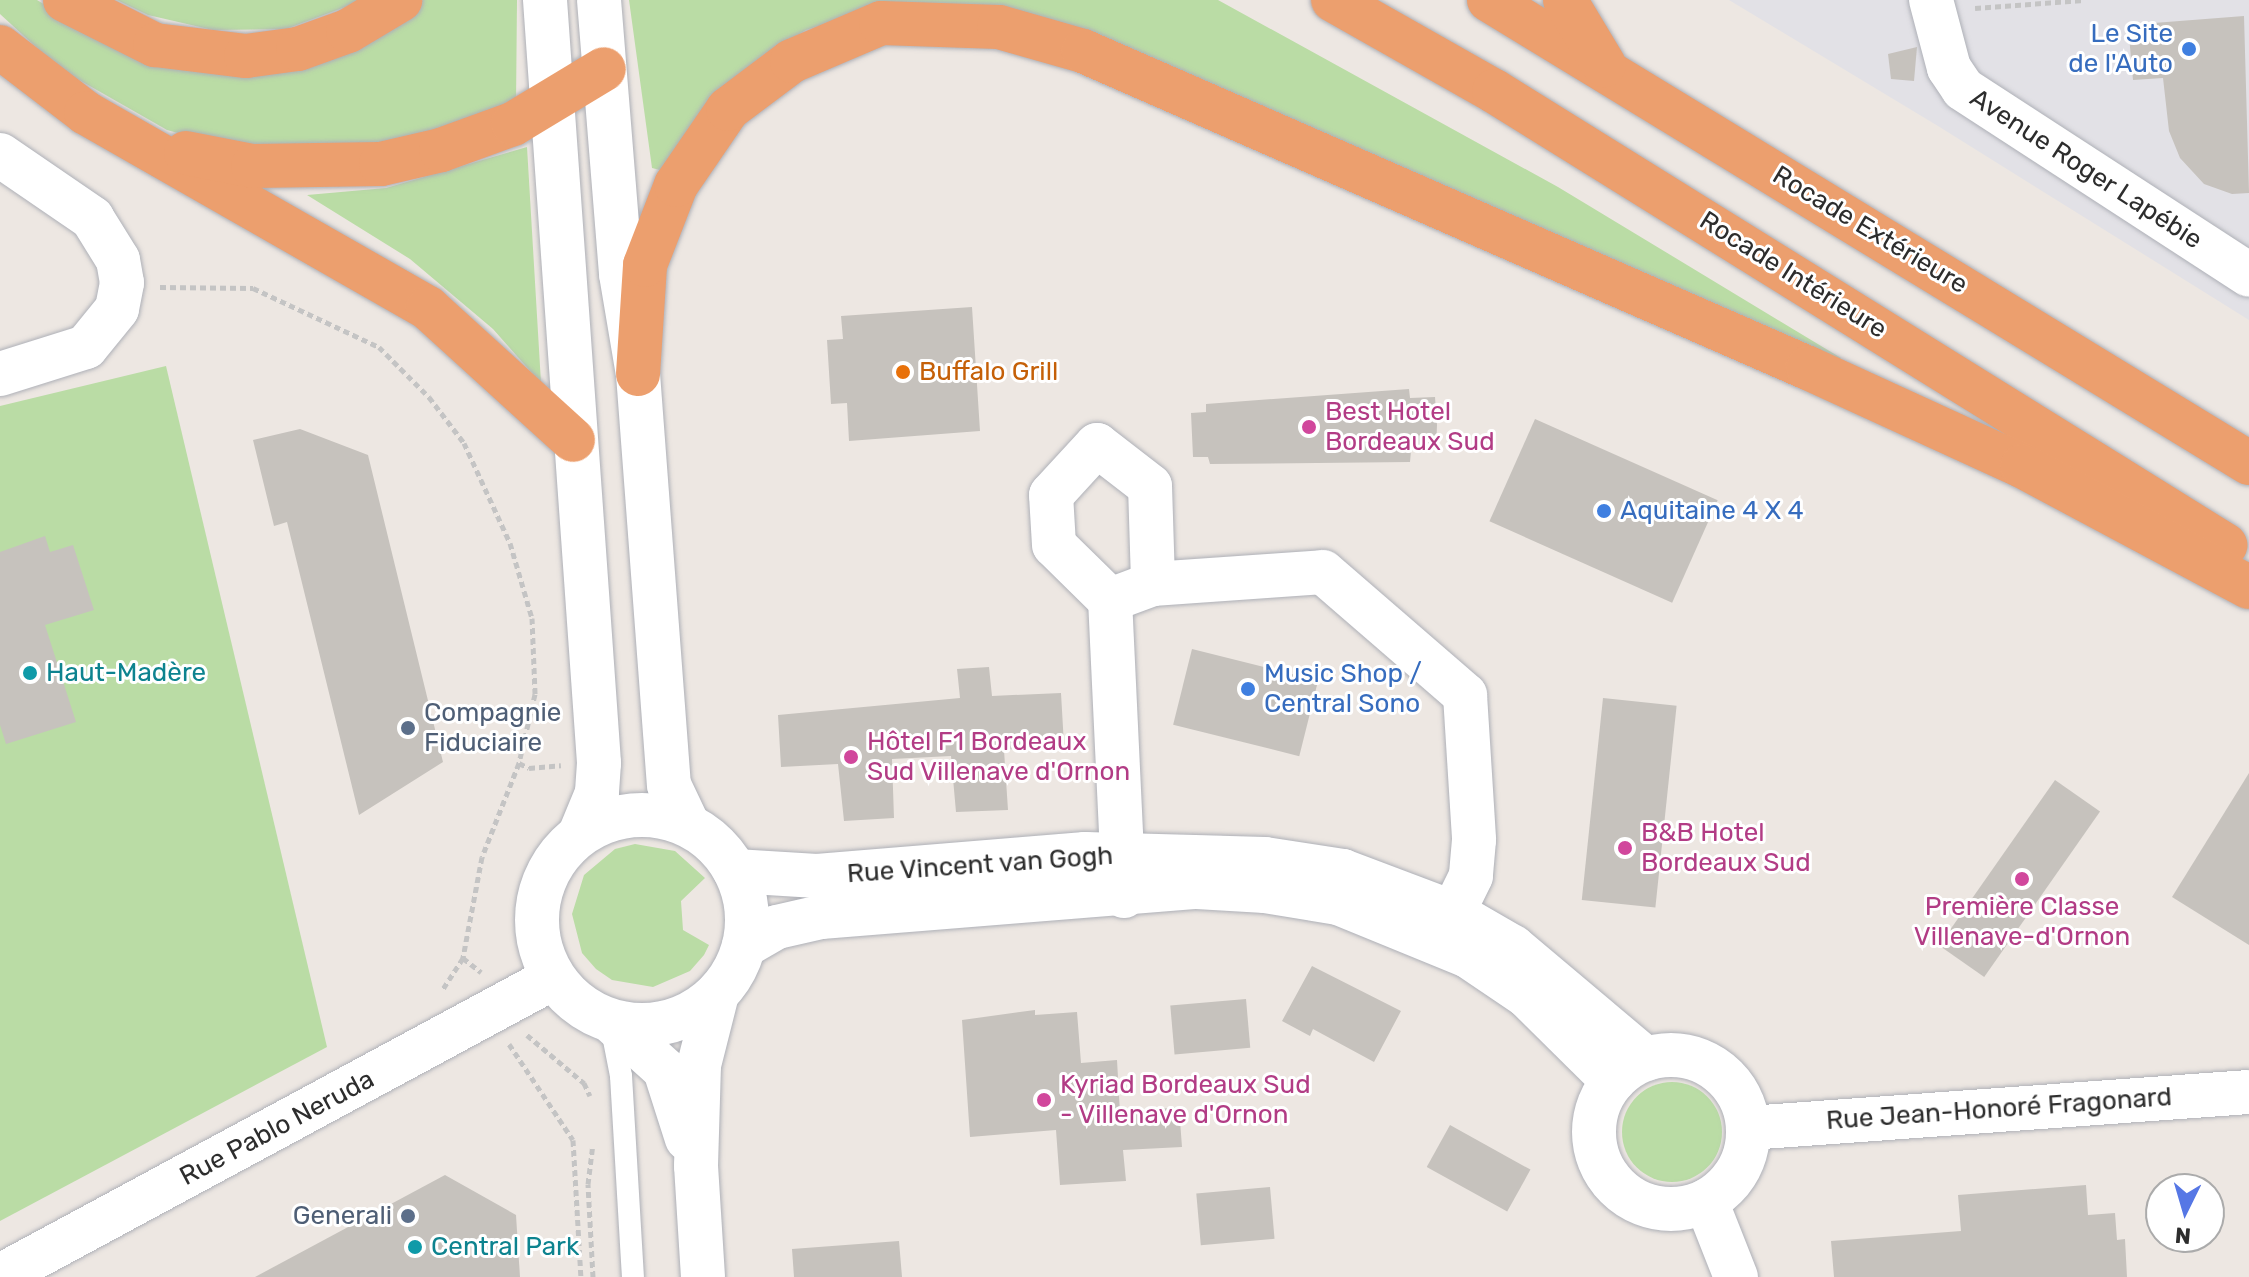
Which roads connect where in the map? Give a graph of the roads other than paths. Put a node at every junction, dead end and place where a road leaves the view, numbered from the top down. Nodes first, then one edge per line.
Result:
1 (65, 0) edge
2 (400, 0) edge
3 (545, 0) edge
4 (599, 0) edge
5 (1333, 0) edge
6 (1489, 0) edge
7 (1565, 0) edge
8 (1932, 5) edge
9 (0, 47) edge
10 (604, 69) junction
11 (1607, 71) junction
12 (552, 103) junction
13 (152, 146) junction
14 (0, 155) edge
15 (2249, 275) edge
16 (0, 374) edge
17 (638, 374) junction
18 (573, 440) junction
19 (2249, 463) edge
20 (2249, 560) edge
21 (1153, 584) junction
22 (2249, 587) edge
23 (1110, 600) junction
24 (688, 825) junction
25 (580, 834) junction
26 (735, 871) junction
27 (1123, 875) junction
28 (1447, 927) junction
29 (744, 946) junction
30 (553, 978) junction
31 (717, 994) junction
32 (611, 1021) junction
33 (1629, 1070) junction
34 (2249, 1092) edge
35 (1749, 1128) junction
36 (696, 1166) junction
37 (1706, 1201) junction
38 (0, 1276) edge
39 (633, 1277) edge
40 (703, 1277) edge
41 (1736, 1277) edge

1 - 2 highway
3 - 12 street
4 - 10 street
5 - 20 highway, Rocade Intérieure
6 - 11 highway, Rocade Extérieure
7 - 11 highway
8 - 15 street, Avenue Roger Lapébie
9 - 13 highway
10 - 12 highway
10 - 17 street
11 - 19 highway, Rocade Extérieure
12 - 13 highway
12 - 18 street
13 - 18 highway
14 - 16 street
17 - 22 highway
17 - 24 street
18 - 25 street
21 - 23 street
21 - 23 street
21 - 28 street
23 - 27 street
24 - 25 street
24 - 26 street
25 - 30 street
26 - 27 street, Rue Vincent van Gogh
26 - 29 street
27 - 28 street, Rue Vincent van Gogh
27 - 29 street, Rue Vincent van Gogh
28 - 33 street, Rue Vincent van Gogh
29 - 31 street
30 - 32 street
30 - 38 street, Rue Pablo Neruda
31 - 32 street
31 - 36 street
32 - 36 street
32 - 39 lane
33 - 35 street
33 - 37 street
34 - 35 street, Rue Jean-Honoré Fragonard
35 - 37 street
36 - 40 street
37 - 41 street

